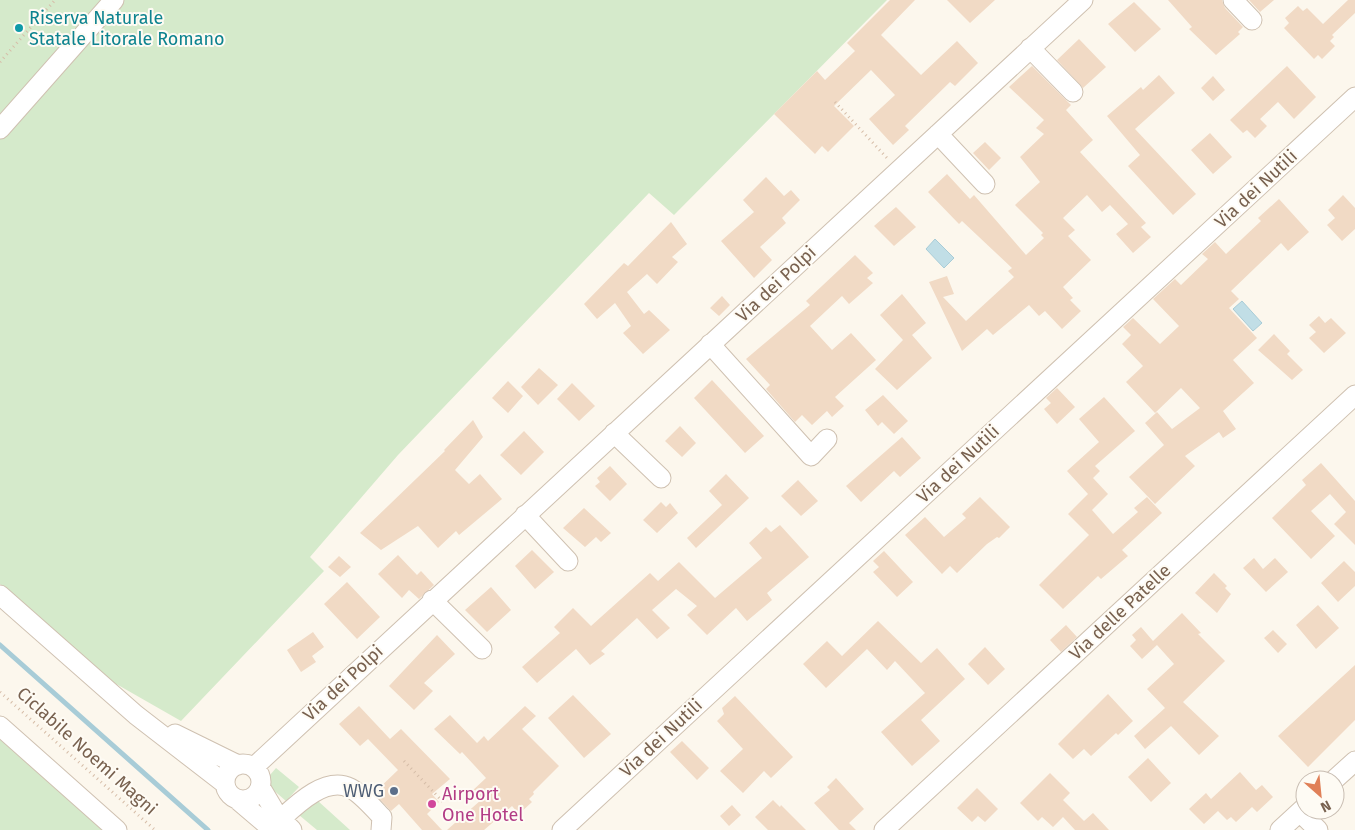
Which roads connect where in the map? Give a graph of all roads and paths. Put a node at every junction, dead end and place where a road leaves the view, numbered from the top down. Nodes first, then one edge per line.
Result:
1 (55, 0) edge
2 (114, 0) edge
3 (1083, 0) edge
4 (1233, 0) edge
5 (1252, 20) dead end
6 (1030, 48) junction
7 (0, 62) edge
8 (1073, 92) dead end
9 (1355, 98) edge
10 (835, 102) dead end
11 (0, 129) edge
12 (938, 134) junction
13 (899, 170) junction
14 (985, 184) dead end
15 (710, 344) junction
16 (1355, 395) edge
17 (614, 433) junction
18 (827, 439) dead end
19 (661, 478) dead end
20 (525, 515) junction
21 (568, 560) dead end
22 (0, 595) edge
23 (432, 600) junction
24 (482, 649) dead end
25 (0, 692) edge
26 (136, 715) junction
27 (0, 726) edge
28 (404, 761) dead end
29 (1355, 761) edge
30 (246, 766) junction
31 (1345, 770) edge
32 (224, 783) junction
33 (261, 788) junction
34 (239, 801) junction
35 (445, 804) dead end
36 (1295, 816) edge
37 (282, 826) edge
38 (116, 830) edge
39 (155, 830) edge
40 (381, 830) edge
41 (562, 830) edge
42 (884, 830) edge
43 (1280, 830) edge

1 - 7 path
2 - 11 street
3 - 6 street, Via dei Polpi
4 - 5 street
6 - 8 street
6 - 12 street, Via dei Polpi
9 - 41 street, Via dei Nutili
10 - 13 path
12 - 13 street, Via dei Polpi
12 - 14 street
13 - 15 street, Via dei Polpi
15 - 17 street, Via dei Polpi
15 - 18 street
16 - 42 street, Via delle Patelle
17 - 19 street
17 - 20 street, Via dei Polpi
20 - 21 street
20 - 23 street, Via dei Polpi
22 - 26 street
23 - 24 street
23 - 30 street, Via dei Polpi
25 - 39 path, Ciclabile Noemi Magni
26 - 30 street
26 - 32 street
27 - 38 street
28 - 35 path
29 - 31 street
30 - 32 street
30 - 33 street
32 - 34 street
33 - 34 street
33 - 37 street
34 - 37 street
36 - 43 street
37 - 40 street

